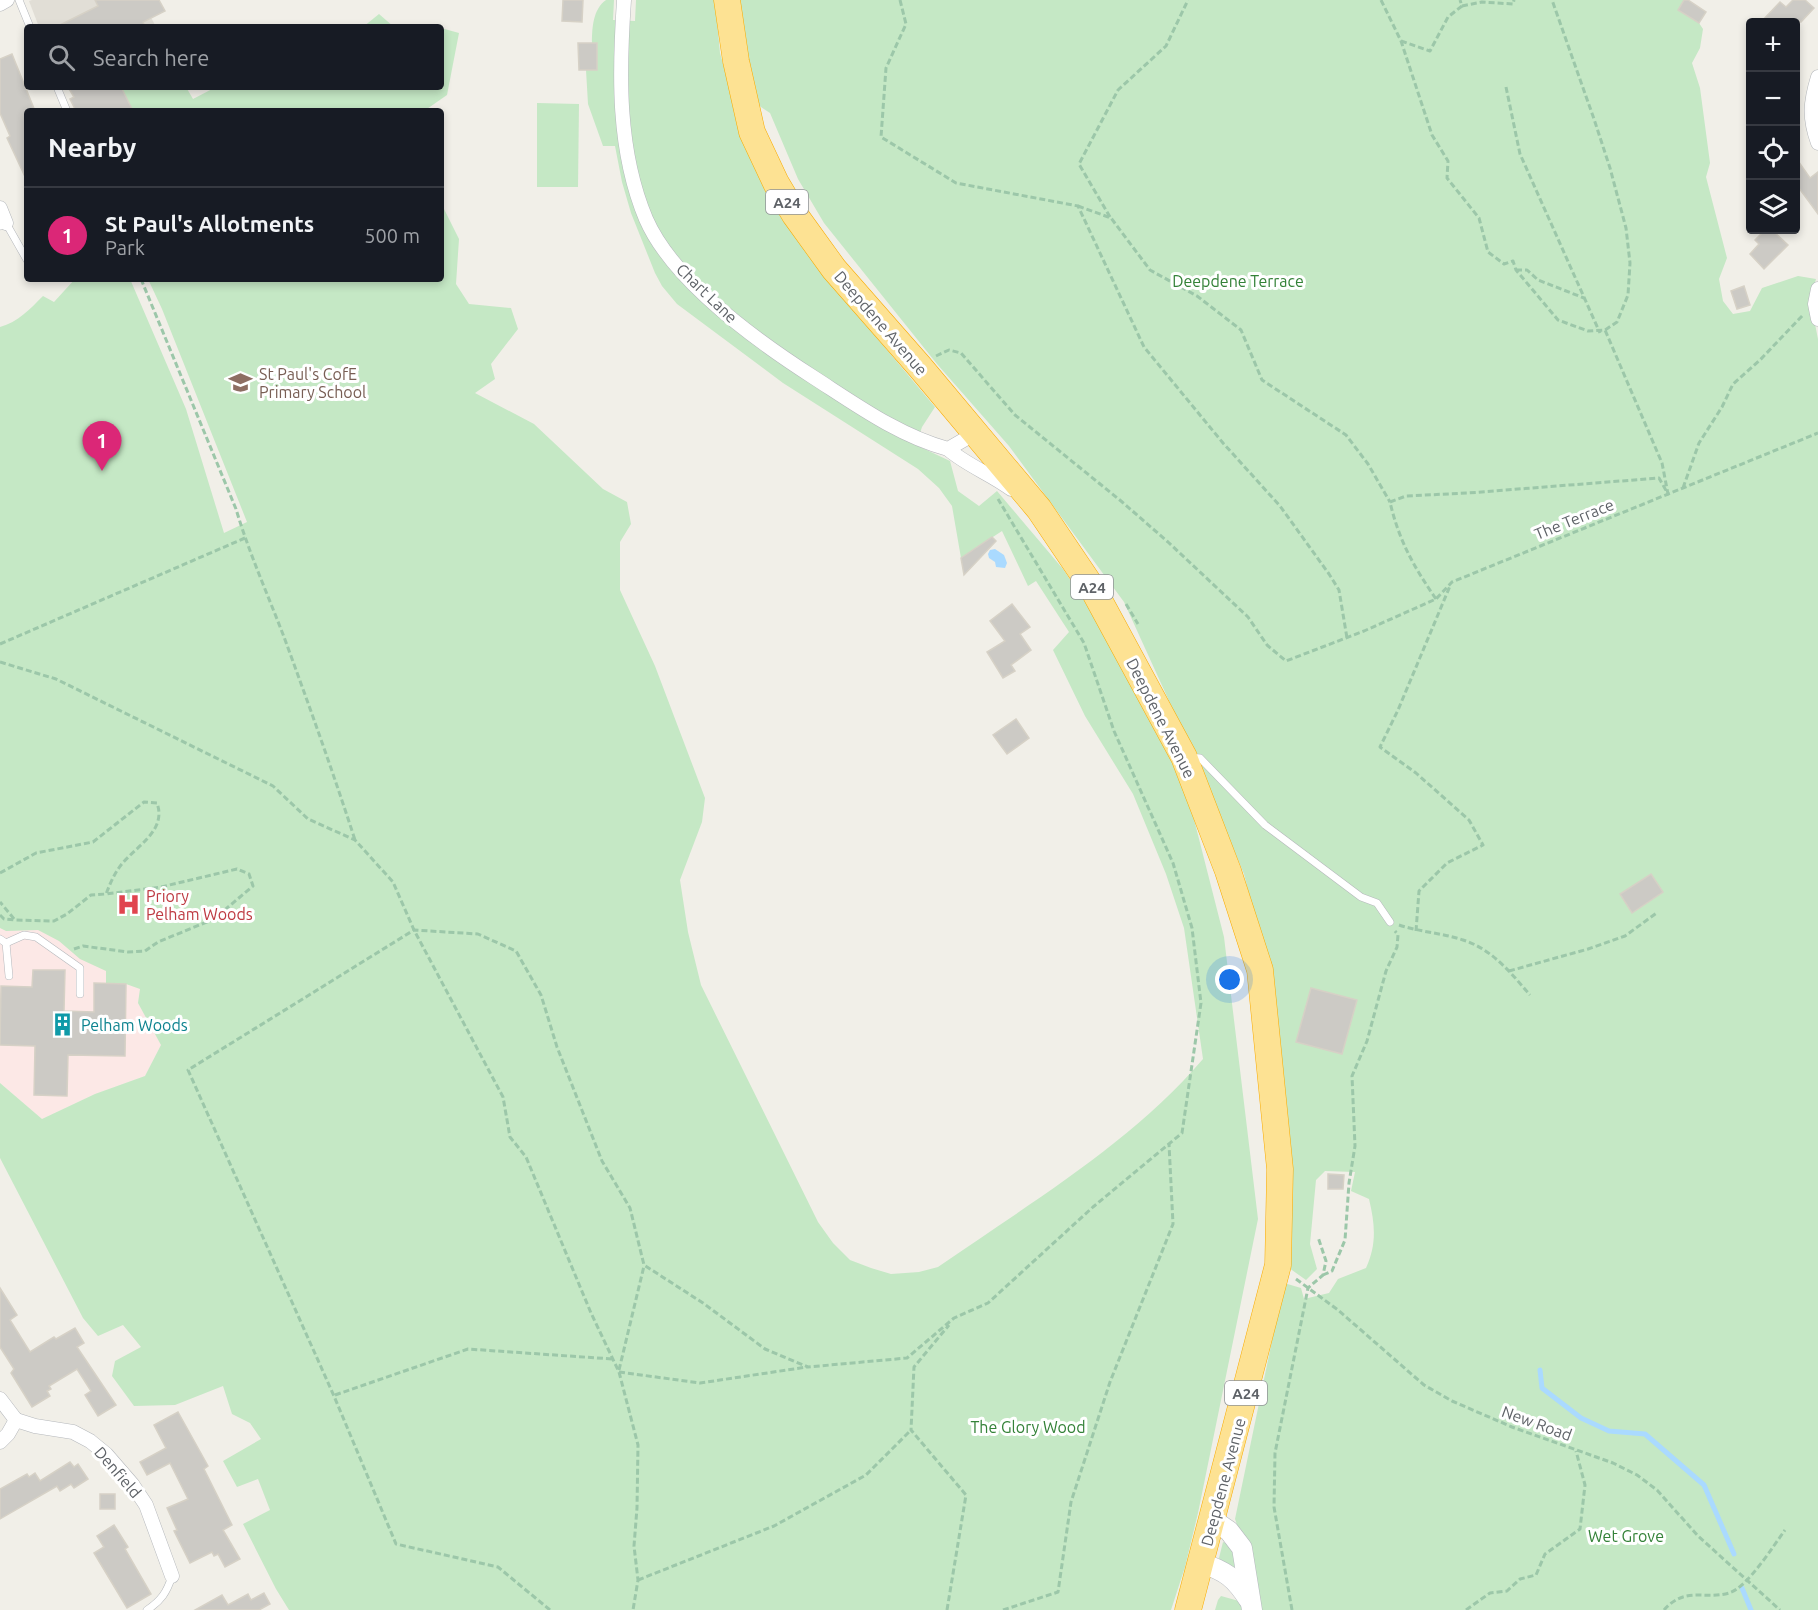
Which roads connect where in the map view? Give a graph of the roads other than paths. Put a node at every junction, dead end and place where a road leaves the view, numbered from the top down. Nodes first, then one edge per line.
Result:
1 (6, 0) edge
2 (19, 0) edge
3 (624, 0) edge
4 (728, 0) edge
5 (0, 4) edge
6 (29, 24) edge
7 (1818, 77) edge
8 (58, 90) edge
9 (66, 108) edge
10 (1818, 143) edge
11 (0, 208) edge
12 (3, 225) edge
13 (24, 256) edge
14 (1818, 289) edge
15 (1818, 320) edge
16 (974, 434) junction
17 (948, 448) junction
18 (1039, 509) junction
19 (1184, 757) junction
20 (1389, 922) road end
21 (3, 941) edge
22 (9, 976) dead end
23 (80, 994) dead end
24 (0, 1399) edge
25 (16, 1420) junction
26 (0, 1442) edge
27 (1213, 1520) junction
28 (1202, 1563) junction
29 (172, 1576) joint
30 (1252, 1606) edge
31 (147, 1610) edge
32 (1188, 1610) edge

1 - 5 street
2 - 6 lane
3 - 17 street, Chart Lane
4 - 16 highway, Deepdene Avenue / A24
7 - 10 street
8 - 9 lane
11 - 12 street
12 - 13 lane
14 - 15 street
16 - 17 street
16 - 18 highway, Deepdene Avenue / A24
17 - 18 street, Chart Lane
18 - 19 highway, Deepdene Avenue / A24
19 - 20 lane
19 - 27 highway, Deepdene Avenue / A24
21 - 22 lane
21 - 23 lane
24 - 25 street
25 - 26 street
25 - 29 street, Denfield
27 - 28 highway, Deepdene Avenue / A24
27 - 30 street
28 - 30 street
28 - 32 highway, Deepdene Avenue / A24
29 - 31 lane

